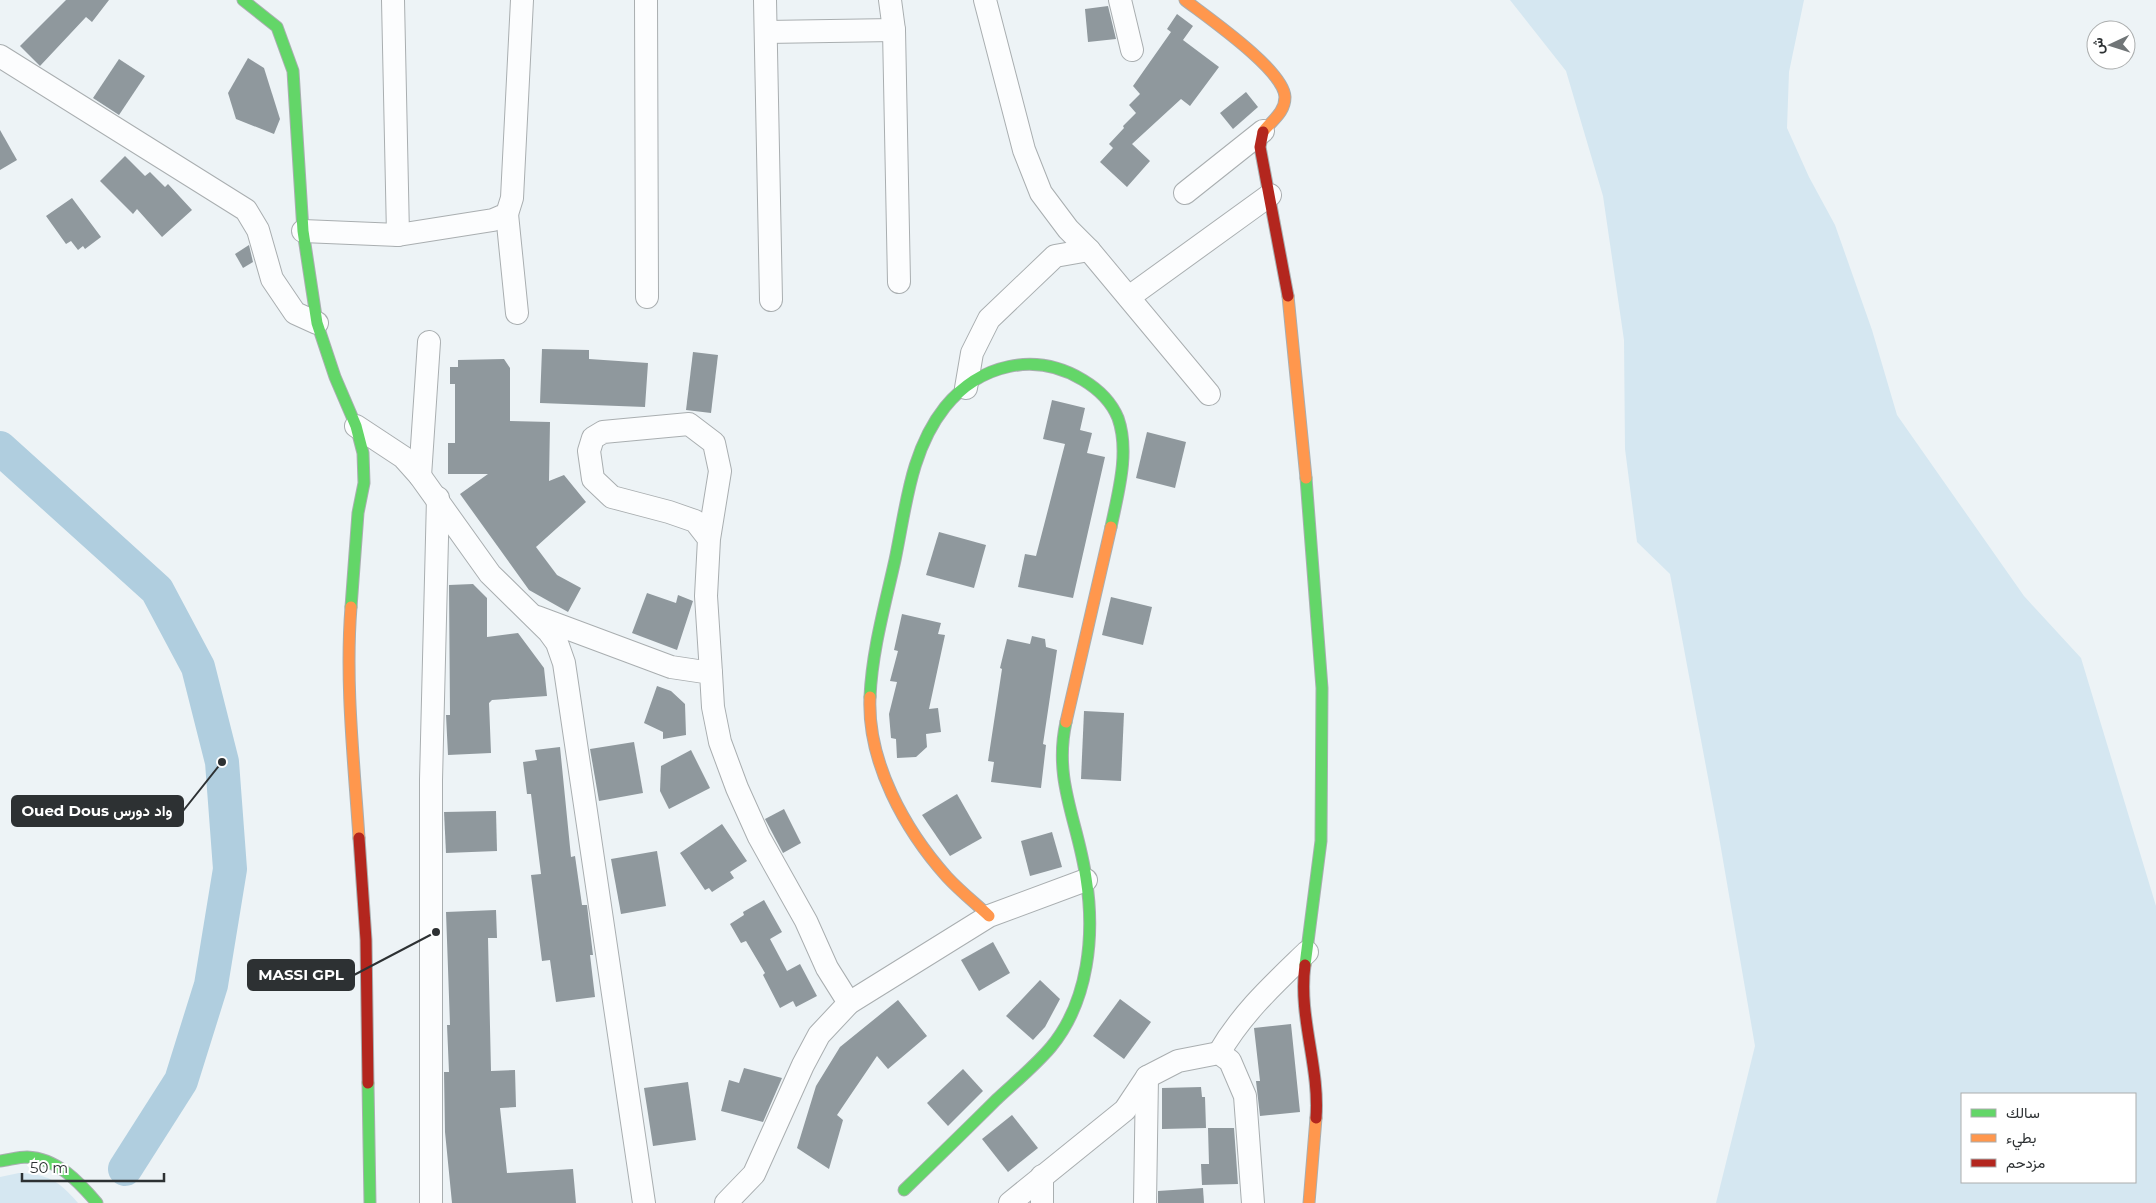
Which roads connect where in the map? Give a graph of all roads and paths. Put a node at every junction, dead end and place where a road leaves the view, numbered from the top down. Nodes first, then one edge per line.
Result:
1 (393, 0) edge
2 (522, 0) edge
3 (646, 0) edge
4 (765, 0) edge
5 (890, 0) edge
6 (985, 0) edge
7 (1120, 0) edge
8 (1185, 0) edge
9 (247, 1) edge
10 (894, 30) junction
11 (766, 32) junction
12 (1132, 50) dead end
13 (0, 56) edge
14 (1263, 131) junction
15 (1185, 193) dead end
16 (1270, 195) junction
17 (507, 214) junction
18 (303, 231) junction
19 (398, 235) junction
20 (1089, 250) junction
21 (899, 282) dead end
22 (646, 297) dead end
23 (1129, 297) junction
24 (771, 300) dead end
25 (517, 313) dead end
26 (317, 323) junction
27 (429, 342) dead end
28 (966, 388) junction
29 (1209, 394) dead end
30 (356, 426) junction
31 (420, 476) junction
32 (438, 498) junction
33 (709, 540) junction
34 (531, 615) junction
35 (711, 674) junction
36 (1086, 880) junction
37 (989, 916) junction
38 (1307, 952) junction
39 (849, 1003) junction
40 (1219, 1053) junction
41 (1147, 1077) junction
42 (0, 1161) edge
43 (1042, 1176) junction
44 (904, 1190) dead end
45 (96, 1203) edge
46 (370, 1203) edge
47 (432, 1203) edge
48 (644, 1203) edge
49 (726, 1203) edge
50 (1010, 1203) edge
51 (1042, 1203) edge
52 (1145, 1203) edge
53 (1253, 1203) edge
54 (1309, 1203) edge

1 - 19 street
2 - 17 street
3 - 22 street
4 - 11 street
5 - 10 street
6 - 20 street
7 - 12 street
8 - 14 street
9 - 18 street
10 - 11 street
10 - 21 street
11 - 24 street
13 - 26 street
14 - 15 street
14 - 16 street
16 - 23 street
16 - 38 street
17 - 19 street
17 - 25 street
18 - 19 street
18 - 26 street
20 - 23 street
20 - 28 street
23 - 29 street
26 - 30 street
27 - 31 street
28 - 36 street
28 - 37 street
30 - 31 street
30 - 46 street
31 - 32 street
32 - 34 street
32 - 47 street
33 - 33 street
33 - 35 street
34 - 35 street
34 - 48 street
35 - 39 street
36 - 37 street
36 - 44 street
37 - 39 street
38 - 40 street
38 - 54 street
39 - 49 street
40 - 41 street
40 - 53 street
41 - 43 street
41 - 52 street
42 - 45 street
43 - 50 street
43 - 51 street

